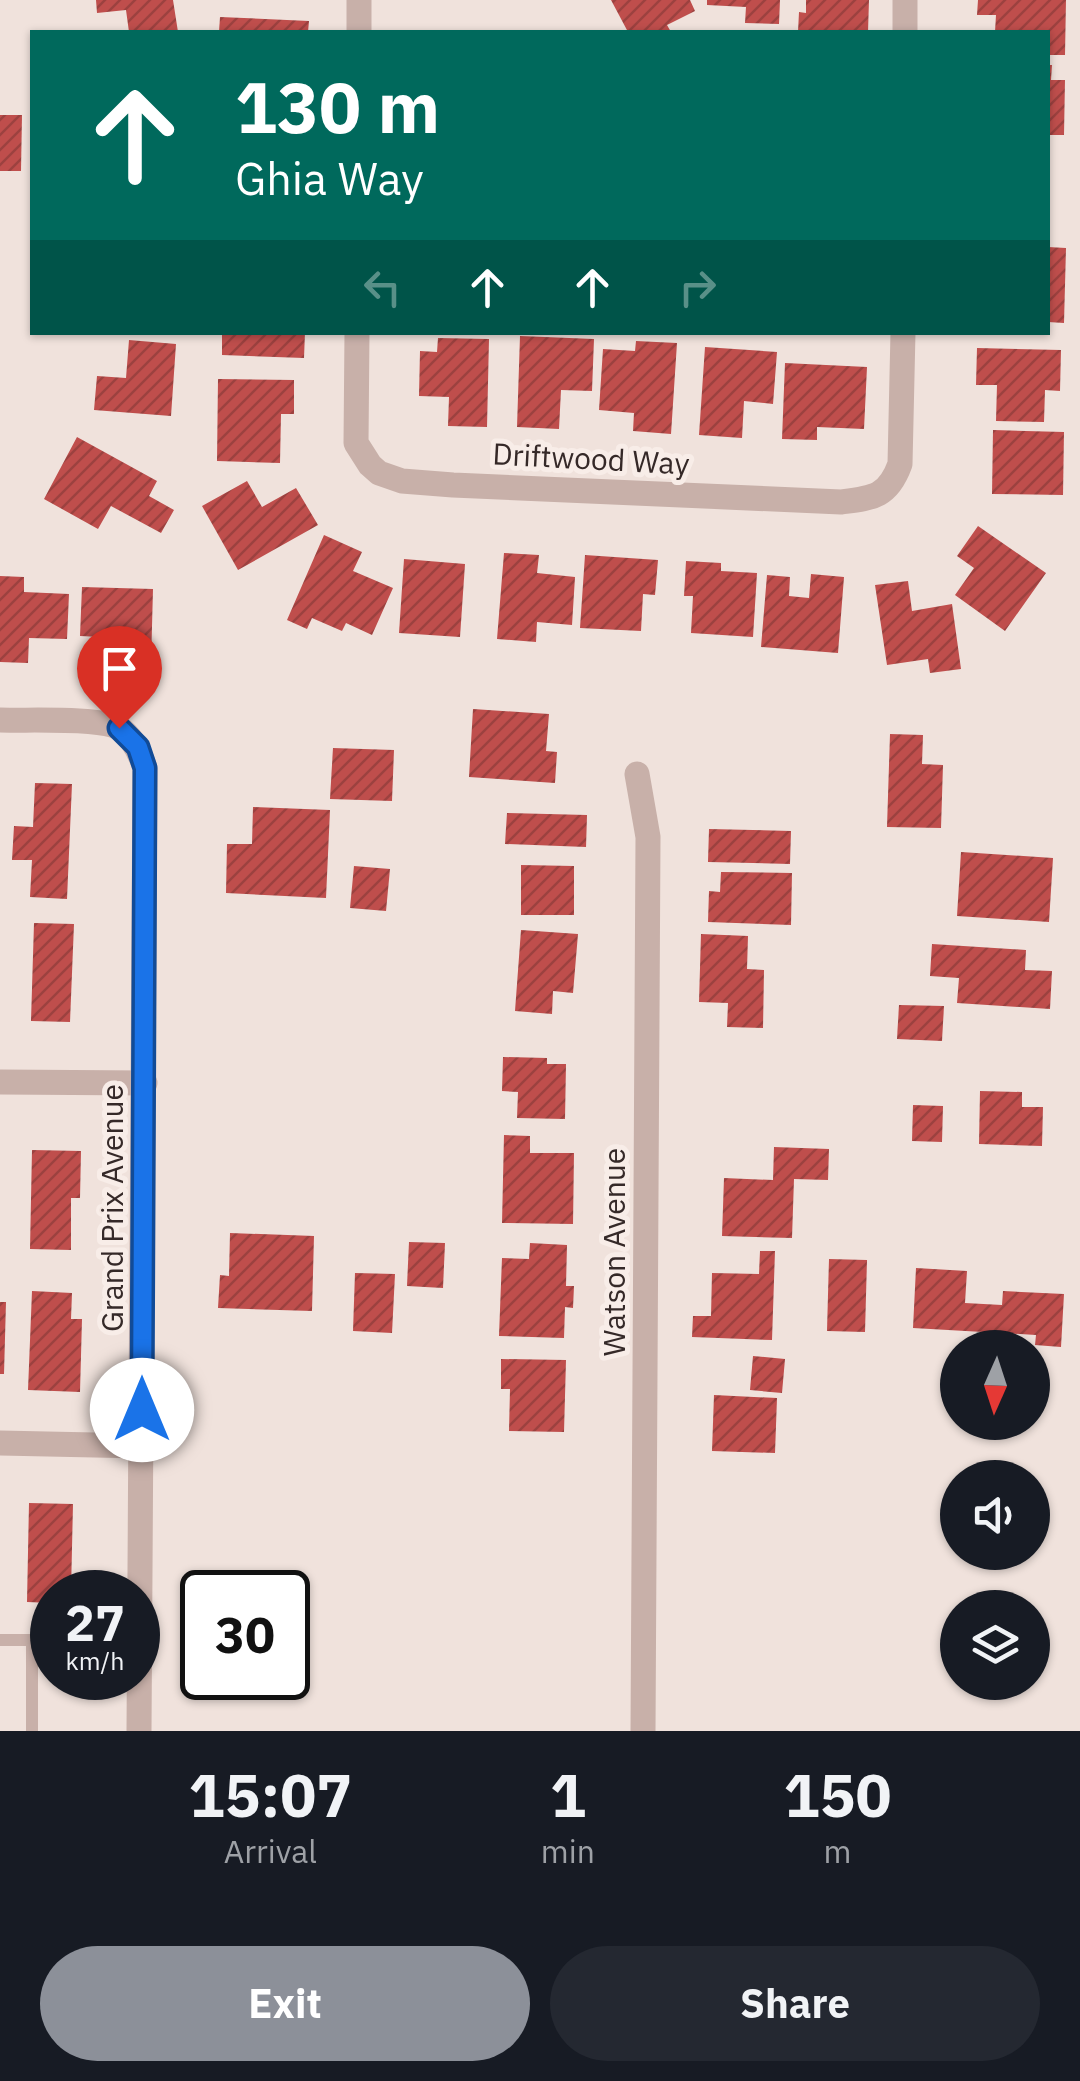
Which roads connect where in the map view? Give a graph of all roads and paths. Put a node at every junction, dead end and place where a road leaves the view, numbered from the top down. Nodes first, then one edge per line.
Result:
1 (360, 0) edge
2 (905, 0) edge
3 (359, 30) edge
4 (905, 30) edge
5 (357, 335) edge
6 (903, 335) edge
7 (0, 720) edge
8 (638, 774) dead end
9 (0, 1082) edge
10 (145, 1084) junction
11 (0, 1443) edge
12 (142, 1446) junction
13 (0, 1640) edge
14 (32, 1731) edge
15 (140, 1731) edge
16 (644, 1731) edge

1 - 3 street
2 - 4 street
5 - 6 street, Driftwood Way
7 - 10 street, Grand Prix Avenue
8 - 16 street, Watson Avenue
9 - 10 street
10 - 12 street, Grand Prix Avenue
11 - 12 street
12 - 15 street, Grand Prix Avenue
13 - 14 lane

